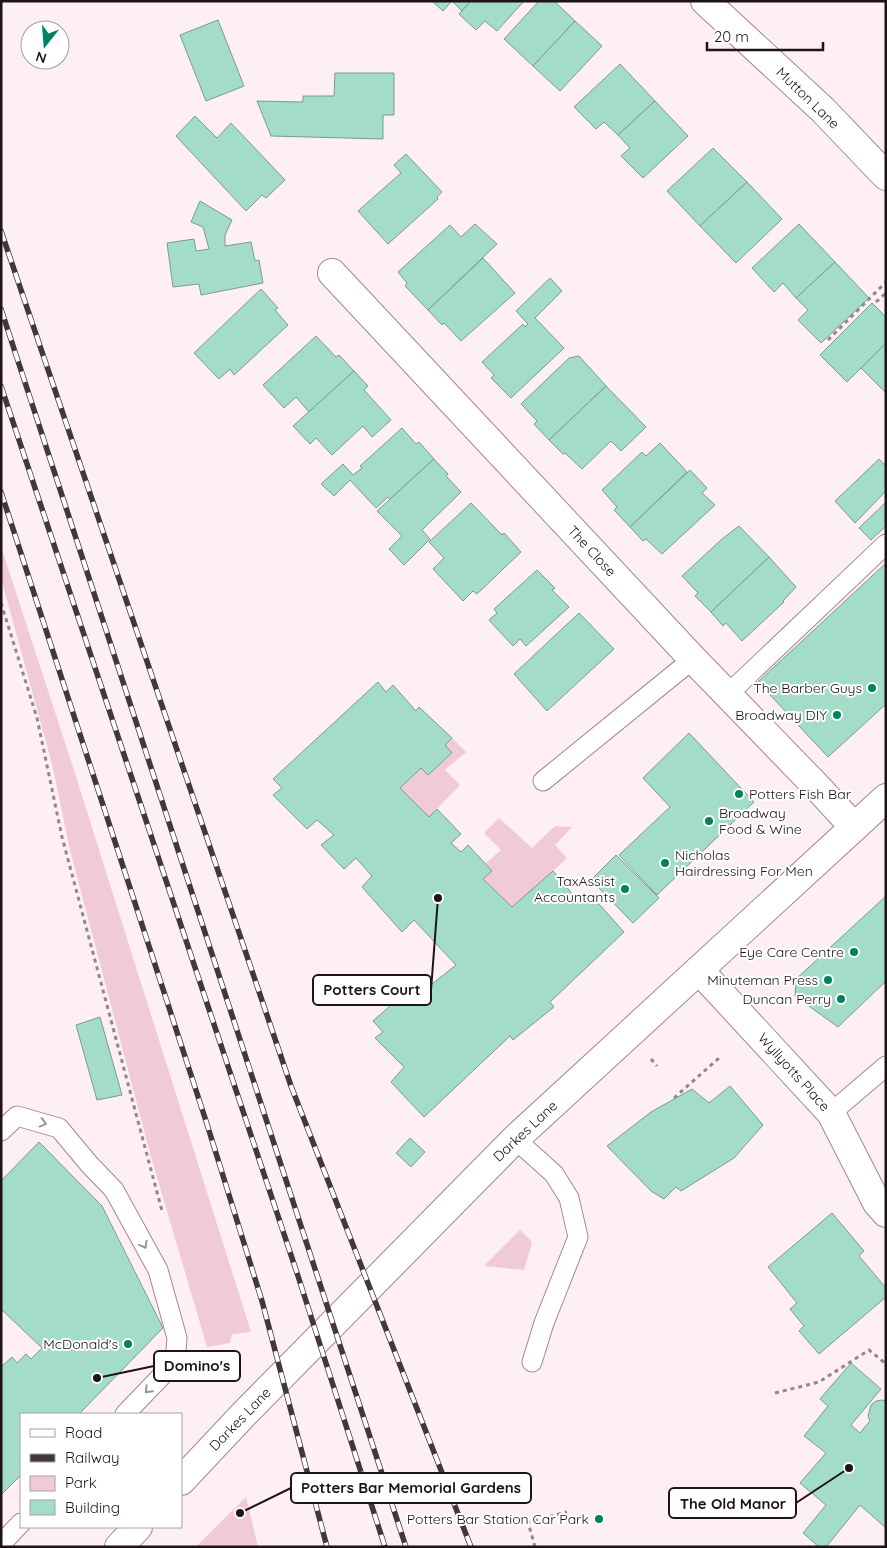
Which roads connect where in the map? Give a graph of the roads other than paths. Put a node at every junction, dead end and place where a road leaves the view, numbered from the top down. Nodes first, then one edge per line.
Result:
1 (705, 1) edge
2 (886, 176) edge
3 (332, 274) dead end
4 (886, 544) edge
5 (693, 659) junction
6 (728, 695) junction
7 (544, 781) dead end
8 (886, 798) edge
9 (854, 827) junction
10 (699, 970) junction
11 (886, 1066) edge
12 (831, 1113) junction
13 (1, 1131) edge
14 (515, 1139) junction
15 (886, 1213) edge
16 (532, 1362) dead end
17 (126, 1413) edge
18 (182, 1480) edge
19 (20, 1524) edge
20 (137, 1528) edge
21 (1, 1544) edge
22 (119, 1547) edge

1 - 2 street, Mutton Lane
3 - 5 street, The Close
4 - 6 lane
5 - 6 street, The Close
5 - 7 lane
6 - 9 street, The Close
8 - 9 street, Darkes Lane
9 - 10 street, Darkes Lane
10 - 12 street, Wyllyotts Place
10 - 14 street, Darkes Lane
11 - 12 lane
12 - 15 street, Wyllyotts Place
13 -> 17 lane
14 - 16 lane
14 - 18 street, Darkes Lane
19 - 21 lane
20 - 22 street

